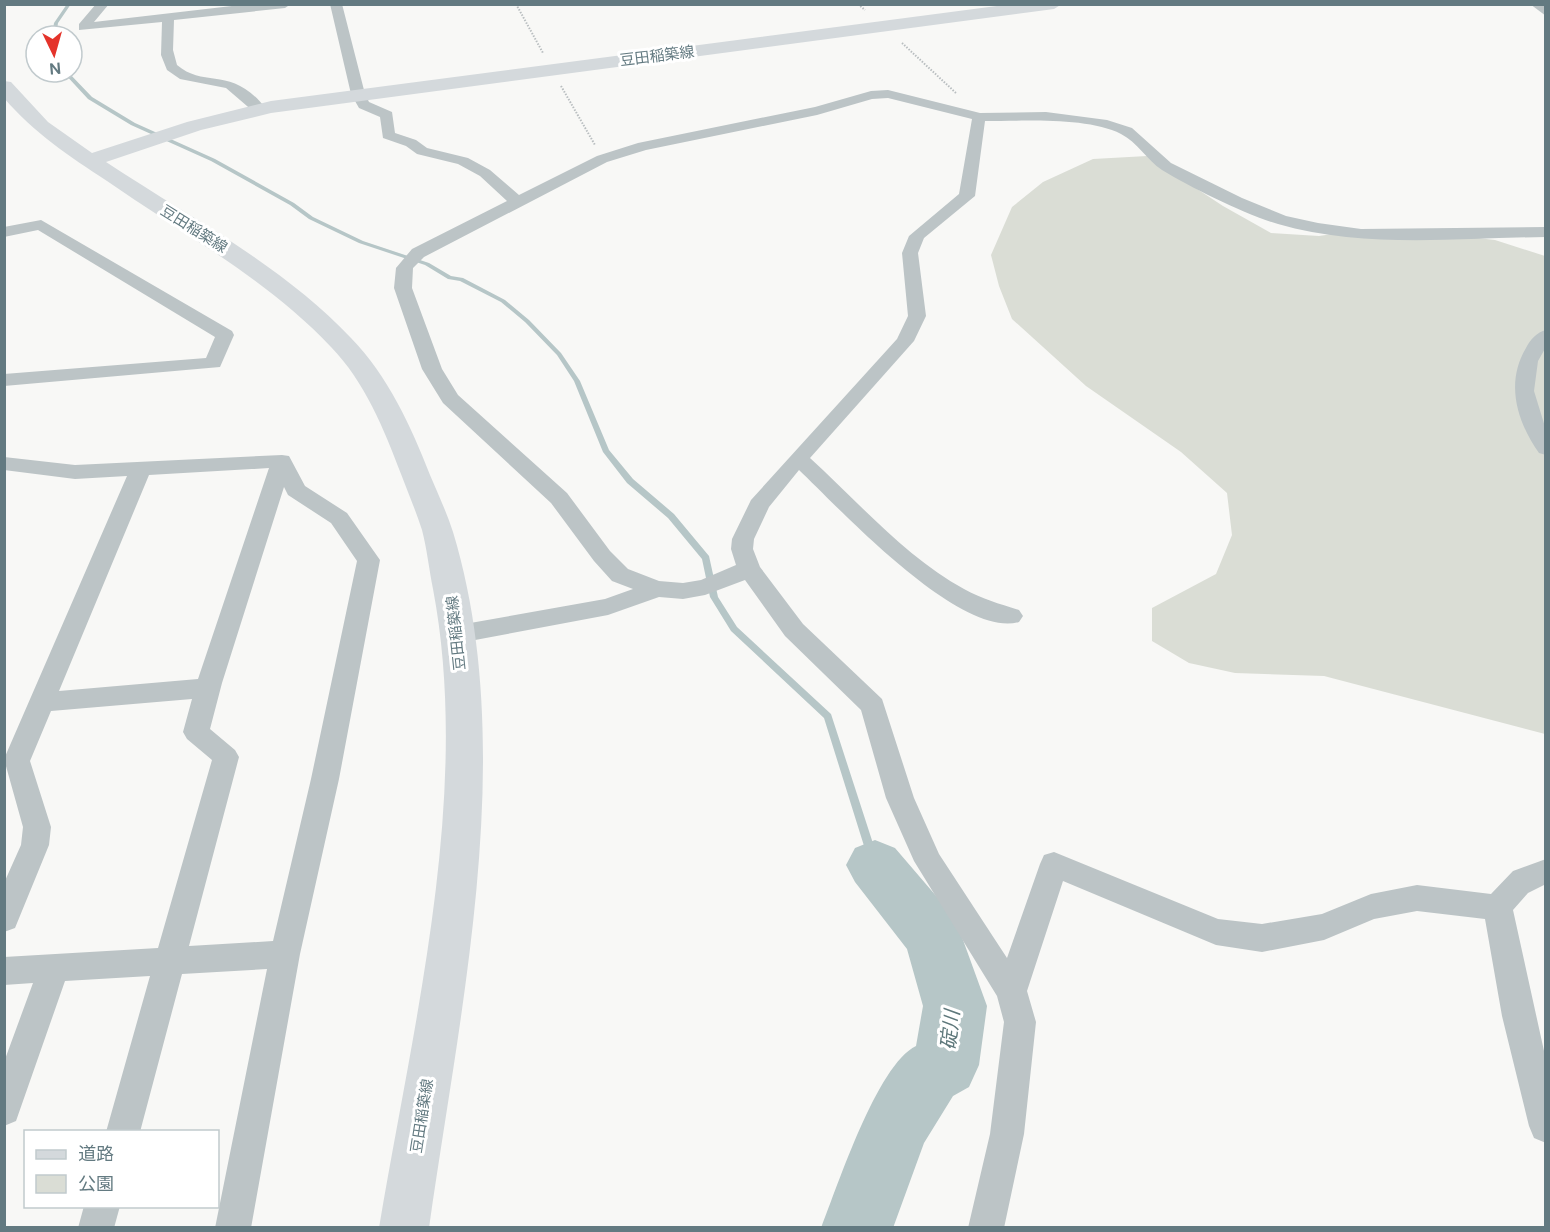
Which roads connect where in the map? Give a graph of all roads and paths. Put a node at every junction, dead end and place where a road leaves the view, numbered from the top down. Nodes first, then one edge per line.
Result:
1 (104, 4) edge
2 (285, 4) edge
3 (336, 4) edge
4 (858, 4) edge
5 (1054, 4) edge
6 (1536, 4) edge
7 (1545, 12) edge
8 (168, 17) junction
9 (883, 26) junction
10 (4, 86) edge
11 (358, 94) junction
12 (256, 110) junction
13 (979, 117) junction
14 (90, 161) junction
15 (516, 201) junction
16 (4, 232) edge
17 (1545, 232) edge
18 (1545, 335) edge
19 (4, 380) edge
20 (1545, 449) edge
21 (798, 458) junction
22 (282, 461) junction
23 (4, 463) edge
24 (140, 470) junction
25 (749, 569) junction
26 (657, 589) junction
27 (1011, 615) dead end
28 (459, 634) junction
29 (207, 688) junction
30 (42, 702) junction
31 (1545, 871) edge
32 (1498, 908) junction
33 (4, 919) edge
34 (285, 954) junction
35 (170, 963) junction
36 (54, 969) junction
37 (4, 971) edge
38 (1011, 991) junction
39 (4, 1109) edge
40 (1545, 1126) edge
41 (123, 1130) edge
42 (101, 1208) edge
43 (96, 1227) edge
44 (233, 1227) edge
45 (404, 1227) edge
46 (986, 1227) edge

1 - 8 street
2 - 8 street
3 - 11 street
4 - 9 path
5 - 9 main road, 豆田稲築線
6 - 7 street
8 - 12 street
9 - 11 main road, 豆田稲築線
9 - 13 path
10 - 14 main road
11 - 12 main road, 豆田稲築線
11 - 15 street
12 - 14 main road, 豆田稲築線
13 - 15 street
13 - 17 street
13 - 21 street
14 - 28 main road, 豆田稲築線
15 - 26 street
16 - 19 street
18 - 20 street
21 - 25 street
21 - 27 street
22 - 24 street
22 - 29 street
22 - 34 street
23 - 24 street
24 - 30 street
25 - 26 street
25 - 38 street
26 - 28 street
28 - 45 main road, 豆田稲築線
29 - 30 street
29 - 35 street
30 - 33 street
31 - 32 street
32 - 38 street
32 - 40 street
34 - 35 street
34 - 44 street
35 - 36 street
35 - 41 street
36 - 37 street
36 - 39 street
38 - 46 street
42 - 43 street

